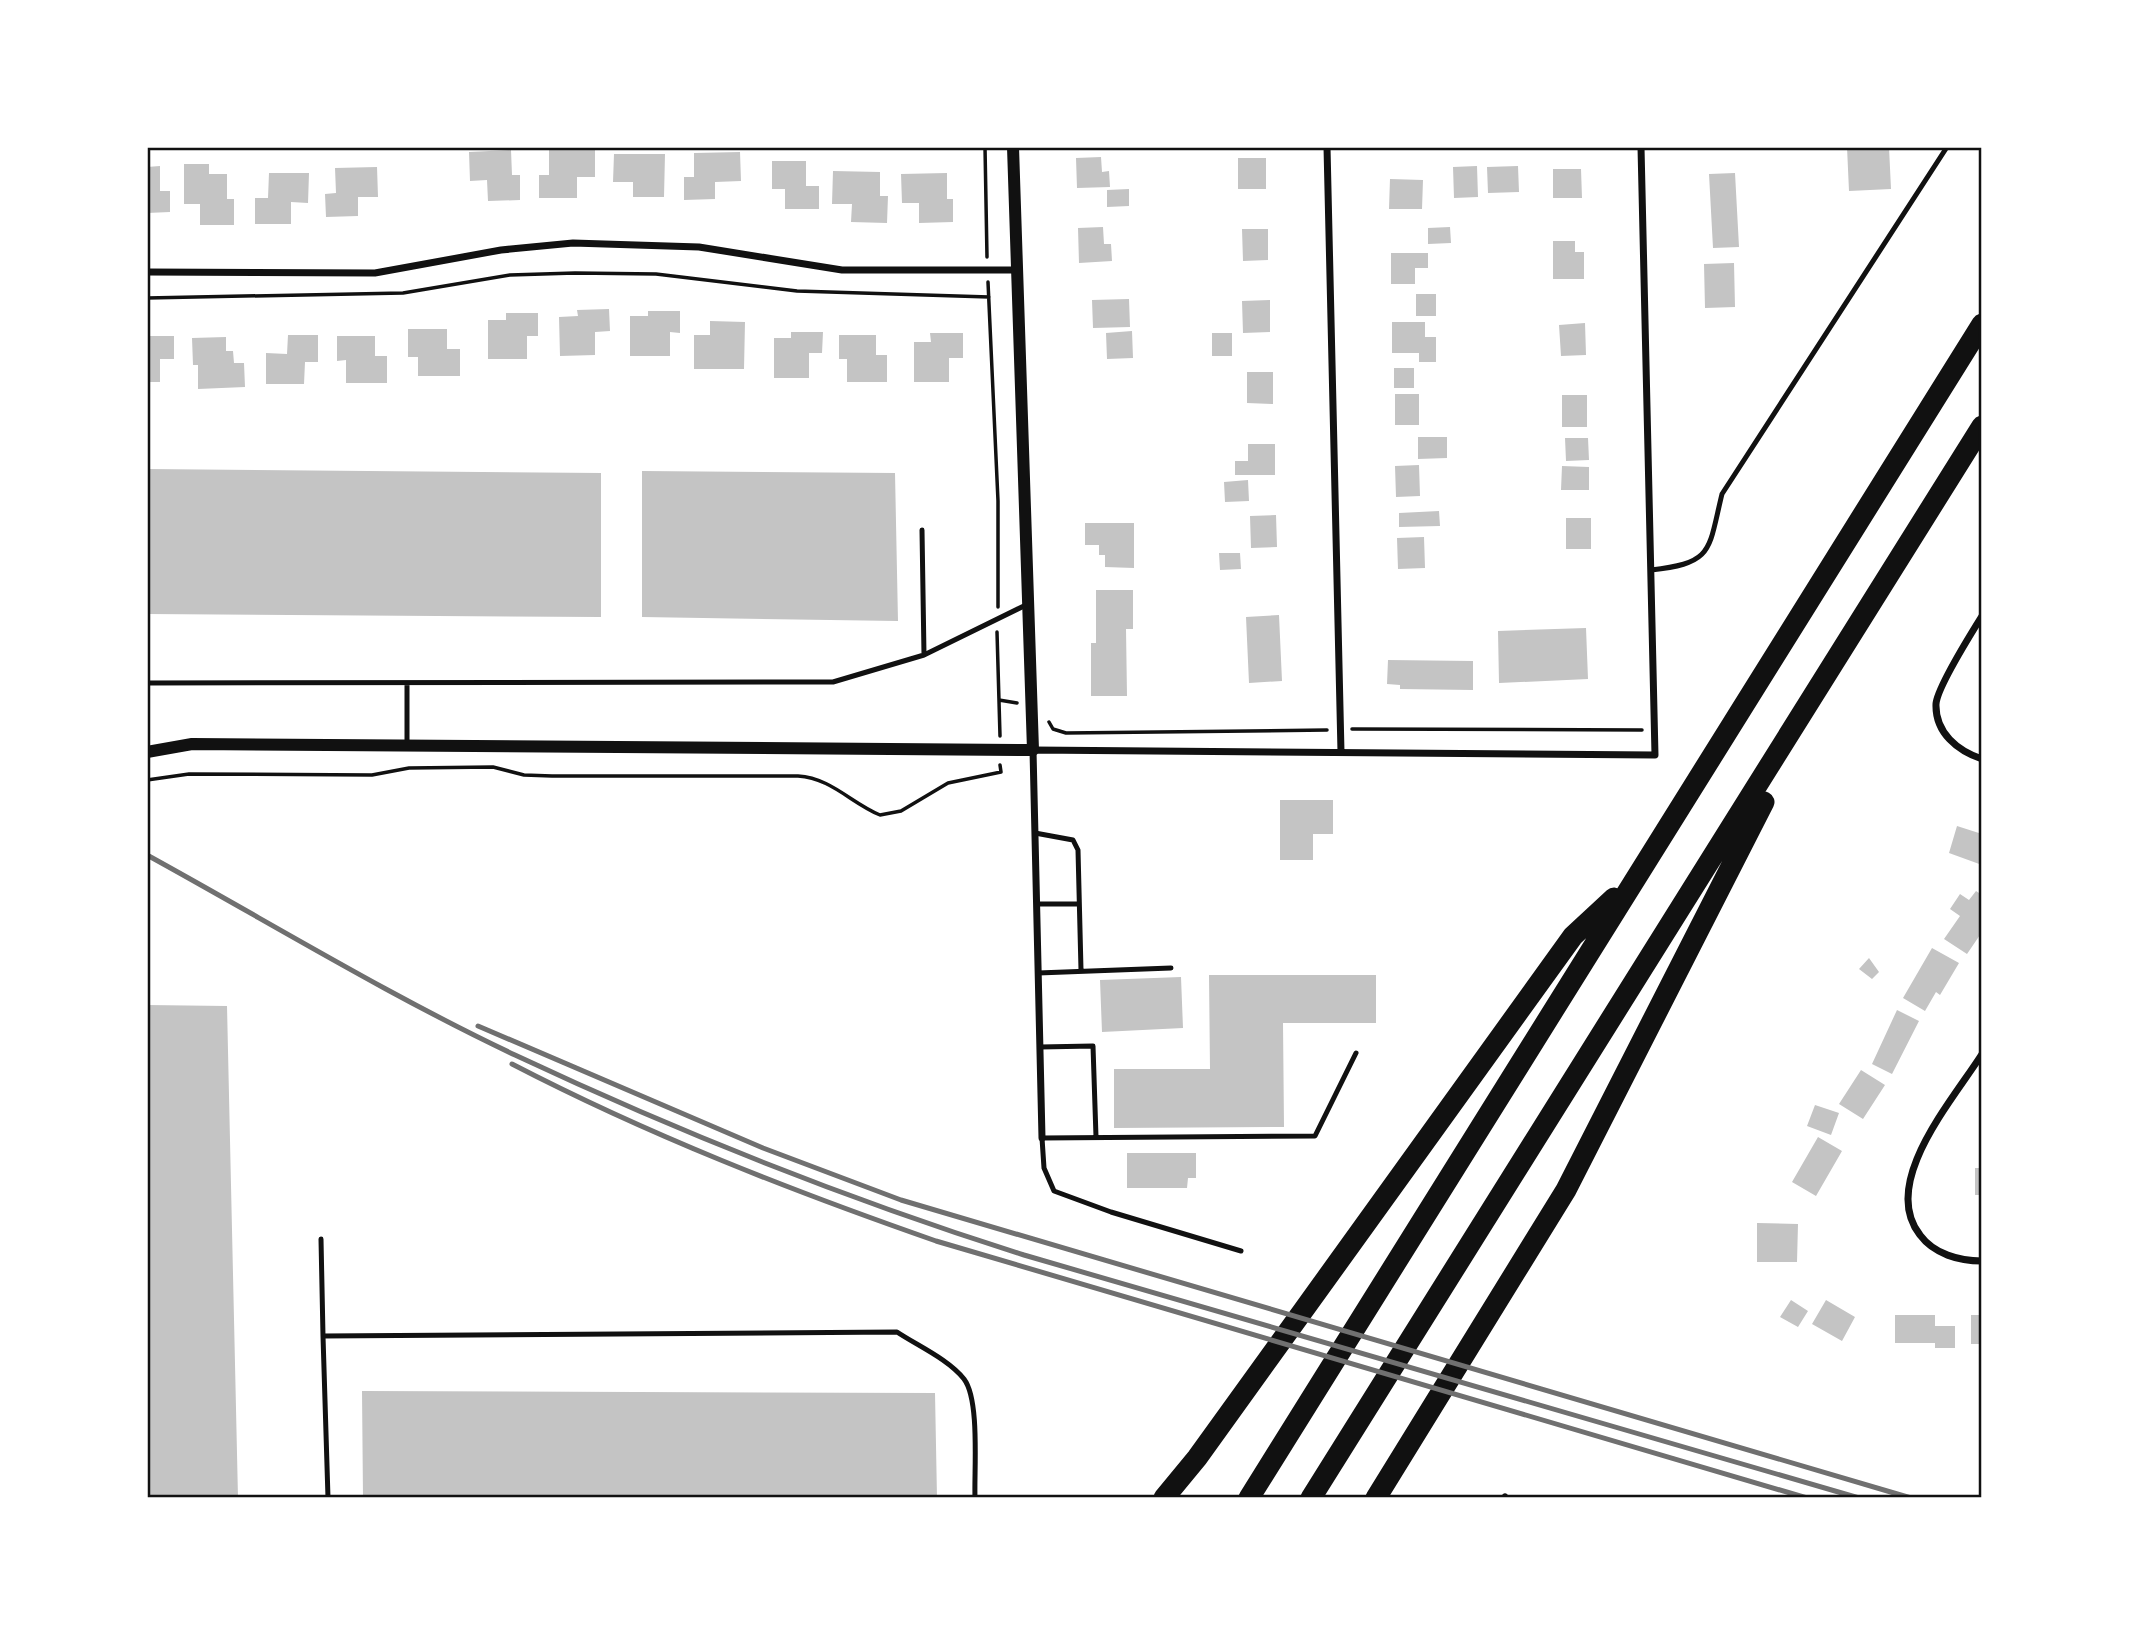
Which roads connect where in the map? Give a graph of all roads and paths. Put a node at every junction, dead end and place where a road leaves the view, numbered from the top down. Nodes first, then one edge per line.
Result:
1 (985, 147) edge
2 (1013, 147) edge
3 (1327, 147) edge
4 (1641, 147) edge
5 (1947, 147) edge
6 (1016, 270) junction
7 (987, 271) junction
8 (147, 272) edge
9 (989, 297) junction
10 (147, 298) edge
11 (1982, 324) edge
12 (1982, 426) edge
13 (922, 530) dead end
14 (1651, 570) junction
15 (1028, 604) junction
16 (1982, 616) edge
17 (998, 620) junction
18 (924, 654) junction
19 (1825, 681) junction
20 (147, 683) edge
21 (407, 683) junction
22 (999, 700) dead end
23 (407, 745) junction
24 (1033, 750) junction
25 (147, 752) edge
26 (1341, 752) junction
27 (1981, 759) edge
28 (1000, 772) dead end
29 (147, 780) edge
30 (1035, 833) junction
31 (1634, 880) junction
32 (1037, 904) junction
33 (1079, 904) junction
34 (1171, 968) dead end
35 (1082, 970) junction
36 (1038, 974) junction
37 (1040, 1047) junction
38 (1356, 1053) dead end
39 (1982, 1054) edge
40 (1096, 1137) junction
41 (1042, 1138) junction
42 (321, 1239) dead end
43 (1241, 1251) dead end
44 (1982, 1261) edge
45 (323, 1336) junction
46 (328, 1498) edge
47 (975, 1498) edge
48 (1164, 1498) edge
49 (1249, 1498) edge
50 (1311, 1498) edge
51 (1376, 1498) edge

1 - 7 path
2 - 6 street
3 - 26 street
4 - 14 street
5 - 14 lane
6 - 7 street
6 - 15 street
7 - 8 street
7 - 9 path
9 - 10 path
9 - 17 path
11 - 31 highway
12 - 19 highway
13 - 18 lane
14 - 26 street
15 - 17 lane
15 - 24 street
16 - 27 street
17 - 18 lane
17 - 22 path
18 - 21 lane
19 - 50 highway
19 - 51 highway
20 - 21 lane
21 - 23 lane
23 - 24 street
23 - 25 street
24 - 26 street
24 - 30 street
28 - 29 path
30 - 32 street
30 - 33 lane
31 - 48 highway
31 - 49 highway
32 - 33 lane
32 - 36 street
33 - 35 lane
34 - 35 lane
35 - 36 lane
36 - 37 street
37 - 40 lane
37 - 41 street
38 - 40 lane
39 - 44 street
40 - 41 lane
41 - 43 lane
42 - 45 lane
45 - 46 lane
45 - 47 lane

